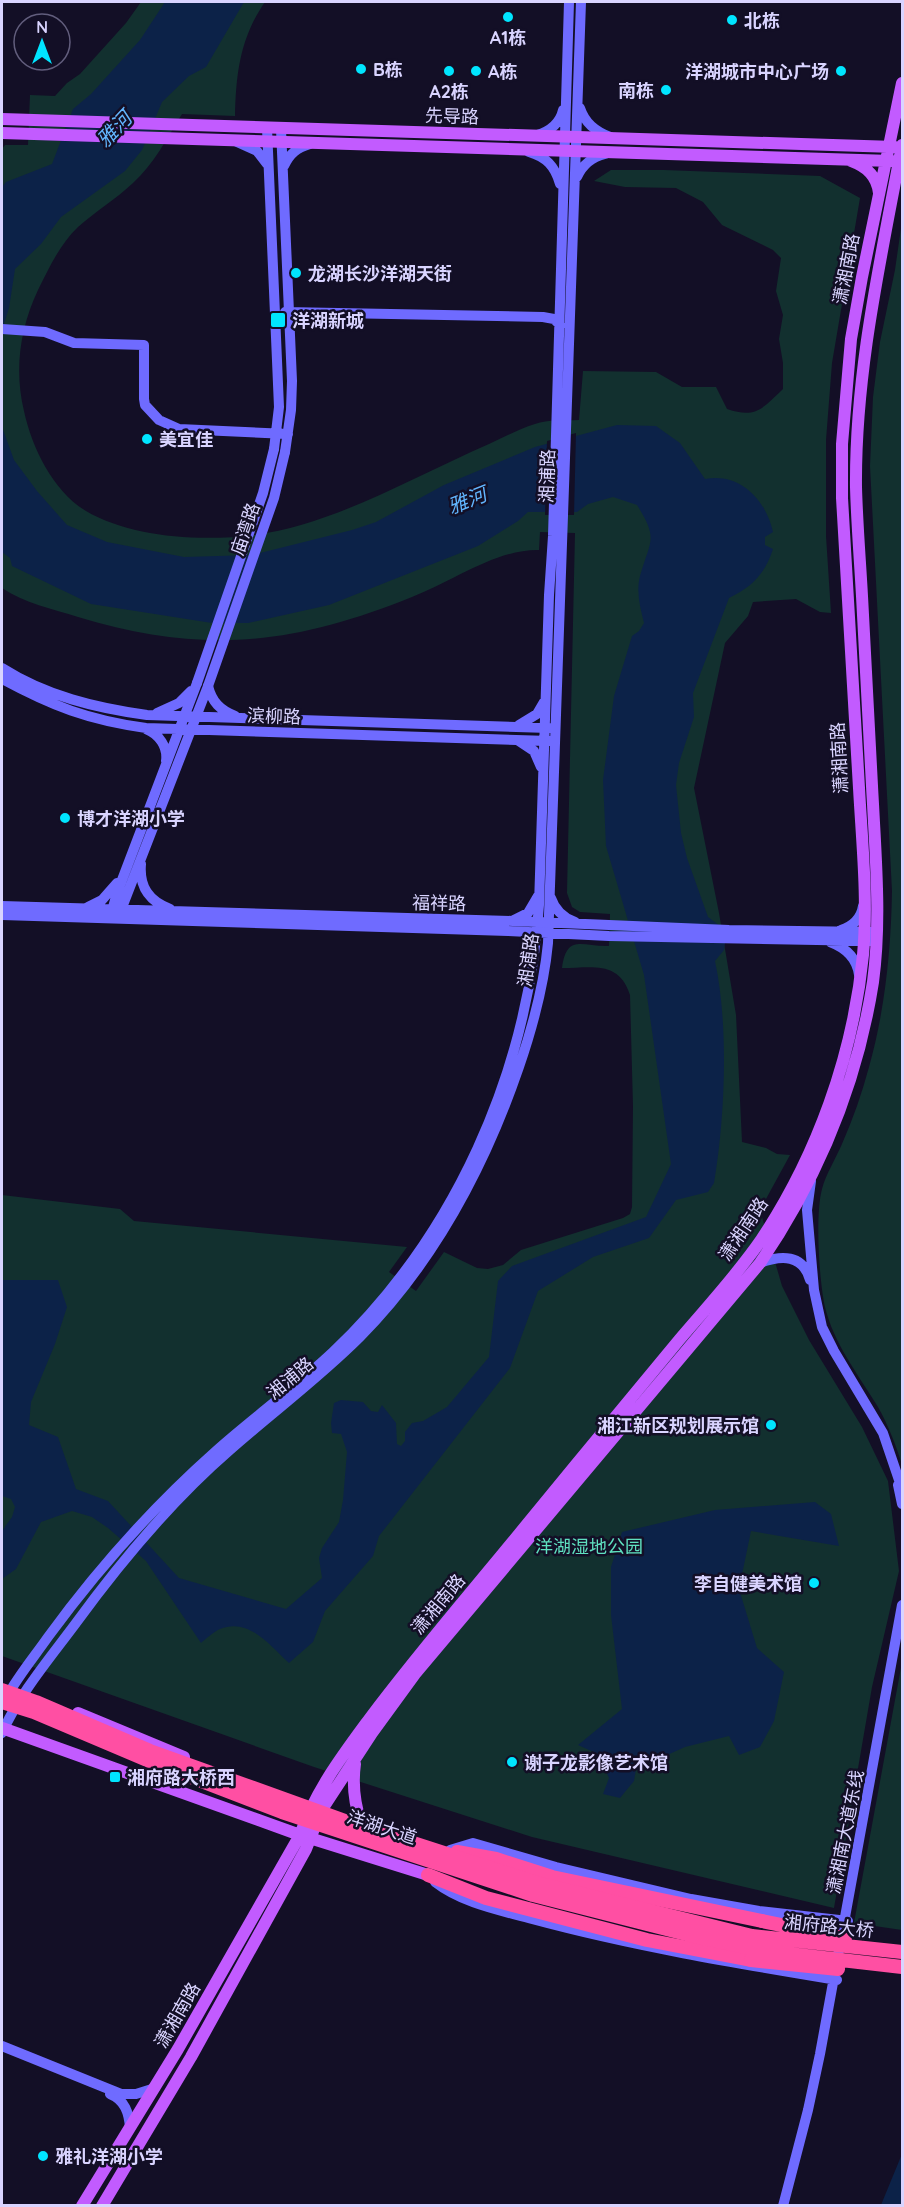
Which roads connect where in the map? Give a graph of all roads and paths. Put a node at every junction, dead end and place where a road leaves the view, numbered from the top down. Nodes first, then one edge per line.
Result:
1 (568, 2) edge
2 (581, 2) edge
3 (903, 83) edge
4 (578, 98) junction
5 (565, 101) junction
6 (2, 119) edge
7 (895, 120) junction
8 (267, 128) junction
9 (281, 129) junction
10 (183, 132) junction
11 (2, 133) edge
12 (530, 137) junction
13 (571, 138) junction
14 (622, 139) junction
15 (234, 141) junction
16 (267, 142) junction
17 (282, 142) junction
18 (314, 143) junction
19 (852, 146) junction
20 (902, 146) edge
21 (888, 147) junction
22 (517, 150) junction
23 (564, 151) junction
24 (577, 152) junction
25 (614, 153) junction
26 (841, 159) junction
27 (886, 161) junction
28 (900, 161) junction
29 (268, 168) junction
30 (283, 169) junction
31 (575, 186) junction
32 (562, 194) junction
33 (879, 201) junction
34 (560, 306) junction
35 (275, 309) junction
36 (290, 310) junction
37 (560, 325) junction
38 (2, 332) edge
39 (562, 415) junction
40 (282, 436) junction
41 (558, 536) junction
42 (2, 668) edge
43 (2, 679) edge
44 (202, 685) junction
45 (546, 693) junction
46 (143, 714) junction
47 (184, 716) junction
48 (197, 717) junction
49 (242, 718) junction
50 (140, 727) junction
51 (513, 727) junction
52 (550, 728) junction
53 (179, 729) junction
54 (192, 729) junction
55 (227, 731) junction
56 (513, 740) junction
57 (550, 741) junction
58 (178, 763) junction
59 (166, 764) junction
60 (543, 778) junction
61 (144, 852) junction
62 (124, 873) junction
63 (545, 890) junction
64 (864, 903) junction
65 (2, 906) edge
66 (81, 908) junction
67 (176, 912) junction
68 (116, 914) junction
69 (2, 915) edge
70 (508, 926) junction
71 (543, 927) junction
72 (585, 930) junction
73 (833, 932) junction
74 (731, 935) junction
75 (870, 936) junction
76 (815, 940) junction
77 (533, 960) junction
78 (545, 968) junction
79 (859, 981) junction
80 (813, 1173) junction
81 (760, 1263) junction
82 (903, 1489) edge
83 (903, 1504) edge
84 (142, 1532) junction
85 (121, 1555) junction
86 (903, 1605) edge
87 (903, 1628) edge
88 (5, 1687) edge
89 (25, 1691) junction
90 (2, 1704) edge
91 (2, 1730) edge
92 (356, 1760) junction
93 (315, 1810) junction
94 (362, 1823) junction
95 (306, 1836) junction
96 (450, 1850) junction
97 (428, 1875) junction
98 (847, 1921) junction
99 (753, 1936) joint
100 (763, 1951) joint
101 (903, 1951) edge
102 (903, 1966) edge
103 (903, 1972) edge
104 (835, 1980) junction
105 (2, 2048) edge
106 (154, 2088) junction
107 (130, 2128) junction
108 (82, 2205) edge
109 (102, 2205) edge
110 (785, 2205) edge

1 - 5 main road, 湘浦路
2 - 4 main road, 湘浦路
3 - 7 main road, 潇湘南路
4 - 13 main road, 湘浦路
4 - 14 main road
5 - 12 main road
5 - 13 main road, 湘浦路
6 - 10 main road, 先导路
7 - 19 main road
7 - 21 main road, 潇湘南路
8 - 9 main road, 先导路
8 - 10 main road, 先导路
8 - 16 main road, 庙湾路
9 - 12 main road, 先导路
9 - 17 main road, 庙湾路
10 - 11 main road, 先导路
10 - 15 main road, 先导路
12 - 13 main road, 先导路
13 - 14 main road, 先导路
13 - 23 main road, 湘浦路
13 - 24 main road, 湘浦路
14 - 19 main road, 先导路
15 - 16 main road, 先导路
15 - 29 main road
16 - 17 main road, 先导路
16 - 29 main road, 庙湾路
17 - 18 main road, 先导路
17 - 30 main road, 庙湾路
18 - 22 main road, 先导路
18 - 30 main road
19 - 21 main road, 先导路
20 - 21 main road, 先导路
20 - 28 main road, 潇湘南路
21 - 27 main road, 潇湘南路
22 - 23 main road, 先导路
22 - 32 main road
23 - 24 main road, 先导路
23 - 32 main road, 湘浦路
24 - 25 main road, 先导路
24 - 31 main road, 湘浦路
25 - 26 main road, 先导路
25 - 31 main road
26 - 27 main road, 先导路
26 - 33 main road
27 - 28 main road, 先导路
27 - 33 main road, 潇湘南路
28 - 75 main road, 潇湘南路
29 - 35 main road, 庙湾路
30 - 36 main road, 庙湾路
31 - 39 main road, 湘浦路
32 - 34 main road, 湘浦路
33 - 64 main road, 潇湘南路
34 - 36 main road
34 - 37 main road, 湘浦路
35 - 36 main road
35 - 40 main road, 庙湾路
36 - 37 main road
36 - 40 main road, 庙湾路
37 - 39 main road, 湘浦路
38 - 40 main road
39 - 41 main road, 湘浦路
40 - 44 main road, 庙湾路, bridge
41 - 45 main road, 湘浦路
41 - 52 main road, 湘浦路
42 - 46 main road, 滨柳路
43 - 50 main road, 滨柳路
44 - 46 main road
44 - 47 main road, 庙湾路
44 - 48 main road, 庙湾路
44 - 49 main road
45 - 51 main road
45 - 52 main road, 湘浦路
46 - 47 main road, 滨柳路
47 - 48 main road, 滨柳路
47 - 53 main road, 庙湾路
48 - 49 main road, 滨柳路
48 - 54 main road, 庙湾路
49 - 51 main road, 滨柳路
50 - 53 main road, 滨柳路
50 - 59 main road
51 - 52 main road, 滨柳路
52 - 57 main road, 湘浦路
53 - 54 main road, 滨柳路
53 - 59 main road, 庙湾路
54 - 55 main road, 滨柳路
54 - 58 main road, 庙湾路
55 - 56 main road, 滨柳路
55 - 58 main road
56 - 57 main road, 滨柳路
56 - 60 main road
57 - 60 main road, 湘浦路
57 - 63 main road, 湘浦路
58 - 61 main road, 庙湾路
59 - 62 main road, 庙湾路
60 - 63 main road, 湘浦路
61 - 67 main road
61 - 68 main road, 庙湾路
62 - 66 main road
62 - 68 main road, 庙湾路
63 - 70 main road
63 - 71 main road, 湘浦路
63 - 72 main road
64 - 73 main road
64 - 75 main road, 潇湘南路
65 - 66 main road, 福祥路
66 - 68 main road, 福祥路
67 - 68 main road, 福祥路
67 - 70 main road, 福祥路
68 - 69 main road, 福祥路
68 - 70 main road, 福祥路
70 - 71 main road, 福祥路
70 - 77 main road
71 - 72 main road, 福祥路
71 - 77 main road, 湘浦路
71 - 78 main road, 湘浦路
72 - 74 main road, 福祥路
72 - 78 main road
73 - 74 main road, 福祥路
73 - 75 main road, 福祥路
74 - 76 main road, 福祥路
75 - 76 main road, 福祥路
75 - 79 main road, 潇湘南路
75 - 80 main road, 潇湘南路
76 - 79 main road
77 - 84 main road, 湘浦路
78 - 84 main road, 湘浦路
79 - 93 main road, 潇湘南路
80 - 81 main road, 潇湘南路
80 - 82 main road
81 - 83 main road
81 - 92 main road, 潇湘南路
84 - 85 main road, 湘浦路
85 - 88 main road, 湘浦路
85 - 89 main road, 湘浦路
86 - 98 main road, 潇湘南大道东线
87 - 98 main road, 潇湘南大道东线
88 - 89 main road
88 - 90 main road, 湘浦路
88 - 99 highway, 洋湖大道, bridge
89 - 91 main road, 湘浦路
89 - 93 main road
90 - 100 highway, 洋湖大道, bridge
91 - 95 main road
92 - 93 main road, 潇湘南路
92 - 94 main road
93 - 94 main road
93 - 95 main road, 潇湘南路
94 - 96 main road
95 - 97 main road
95 - 106 main road, 潇湘南路
95 - 109 main road, 潇湘南路
96 - 98 main road
96 - 101 highway, bridge
97 - 103 highway, bridge
97 - 104 main road
98 - 104 main road, 潇湘南大道东线
99 - 101 highway, 湘府路大桥, bridge
100 - 102 highway, 湘府路大桥, bridge
104 - 110 main road, 潇湘南大道东线
105 - 106 main road
105 - 107 main road
106 - 107 main road, 潇湘南路
107 - 108 main road, 潇湘南路

